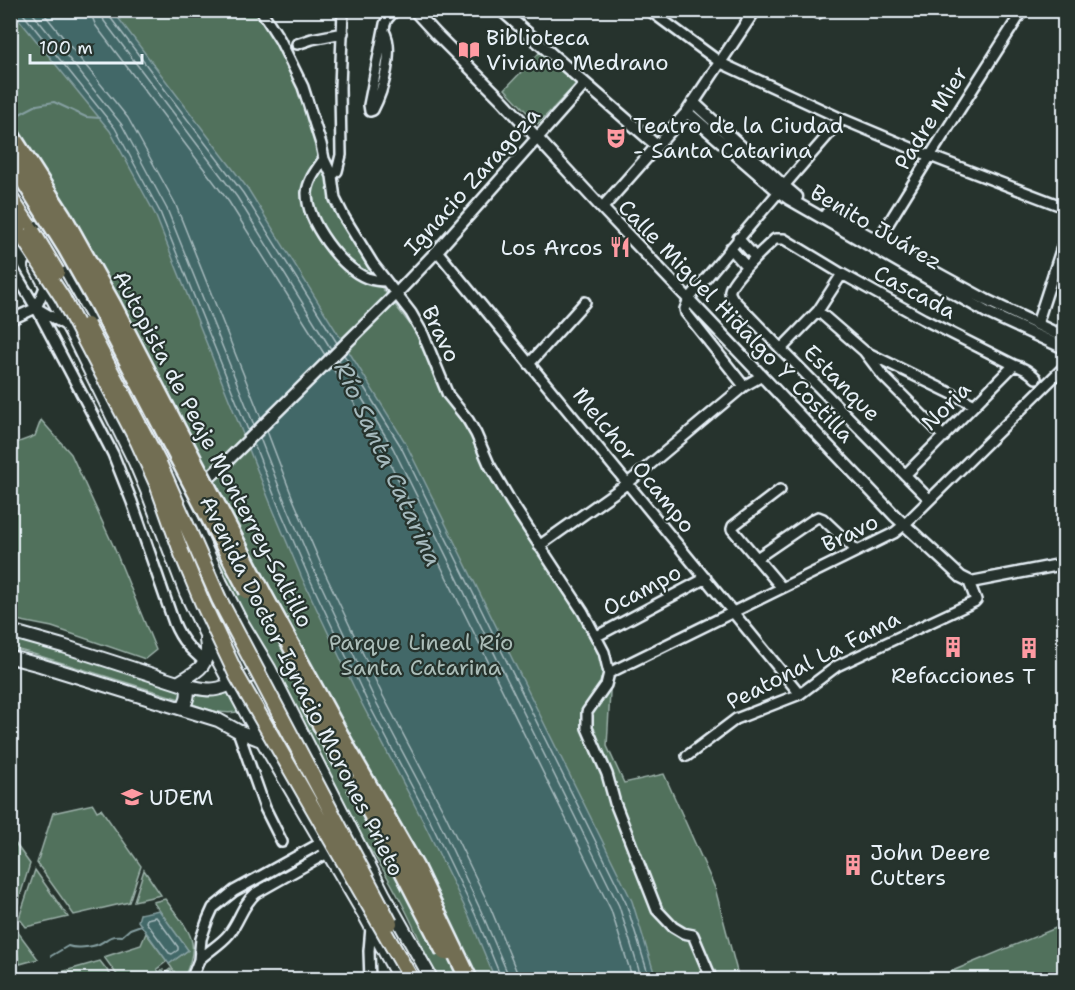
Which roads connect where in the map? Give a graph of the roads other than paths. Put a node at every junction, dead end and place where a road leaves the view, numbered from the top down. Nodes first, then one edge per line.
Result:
1 (261, 10) edge
2 (343, 10) edge
3 (395, 10) edge
4 (414, 10) edge
5 (501, 10) edge
6 (649, 10) edge
7 (755, 10) edge
8 (1023, 10) edge
9 (343, 33) junction
10 (297, 44) dead end
11 (721, 63) junction
12 (585, 84) junction
13 (690, 107) junction
14 (370, 111) dead end
15 (842, 118) junction
16 (10, 134) edge
17 (537, 137) junction
18 (657, 146) junction
19 (930, 156) junction
20 (10, 158) edge
21 (324, 159) junction
22 (332, 176) junction
23 (780, 188) junction
24 (10, 195) edge
25 (1065, 207) edge
26 (602, 208) junction
27 (10, 220) edge
28 (26, 233) junction
29 (738, 238) junction
30 (1065, 241) edge
31 (876, 244) junction
32 (730, 248) junction
33 (437, 251) junction
34 (755, 257) junction
35 (10, 264) edge
36 (746, 266) junction
37 (842, 274) junction
38 (386, 281) junction
39 (46, 285) junction
40 (396, 294) junction
41 (689, 299) junction
42 (585, 302) dead end
43 (36, 308) junction
44 (818, 311) junction
45 (10, 320) edge
46 (97, 324) junction
47 (1037, 324) junction
48 (67, 326) junction
49 (1065, 337) edge
50 (74, 338) junction
51 (1065, 348) edge
52 (781, 349) junction
53 (864, 351) junction
54 (529, 364) junction
55 (1014, 365) junction
56 (1065, 367) edge
57 (762, 376) junction
58 (1036, 378) dead end
59 (744, 386) junction
60 (975, 405) junction
61 (944, 437) junction
62 (135, 462) junction
63 (167, 463) junction
64 (215, 473) junction
65 (905, 475) junction
66 (628, 483) junction
67 (780, 490) dead end
68 (929, 499) junction
69 (185, 502) junction
70 (904, 525) junction
71 (167, 543) junction
72 (539, 546) junction
73 (205, 548) junction
74 (857, 551) junction
75 (757, 558) junction
76 (1065, 564) edge
77 (706, 578) junction
78 (969, 582) junction
79 (782, 588) junction
80 (734, 612) junction
81 (10, 631) edge
82 (248, 633) junction
83 (597, 636) junction
84 (10, 657) edge
85 (211, 660) junction
86 (268, 668) junction
87 (609, 673) junction
88 (183, 684) junction
89 (231, 684) junction
90 (800, 694) junction
91 (283, 696) junction
92 (182, 709) junction
93 (249, 718) junction
94 (226, 723) junction
95 (238, 731) junction
96 (302, 733) junction
97 (261, 740) junction
98 (269, 753) junction
99 (687, 756) dead end
100 (282, 842) dead end
101 (324, 848) junction
102 (370, 927) junction
103 (199, 960) junction
104 (191, 980) edge
105 (370, 980) edge
106 (400, 980) edge
107 (412, 980) edge
108 (422, 980) edge
109 (432, 980) edge
110 (457, 980) edge
111 (469, 980) edge
112 (712, 980) edge

1 - 21 street, Bravo
2 - 9 street
3 - 14 street
4 - 17 street, Calle Miguel Hidalgo Y Costilla
5 - 12 street
6 - 11 street
7 - 11 street
8 - 19 street, Padre Mier
9 - 10 street
9 - 22 street
11 - 13 street
11 - 15 street
12 - 17 street, Ignacio Zaragoza
12 - 18 street
13 - 18 street
13 - 23 street, Benito Juárez
15 - 19 street
15 - 23 street
16 - 111 highway, Autopista de Peaje Monterrey-Saltillo, bridge
17 - 26 street, Calle Miguel Hidalgo Y Costilla
17 - 33 street, Ignacio Zaragoza
18 - 26 street
19 - 25 street
19 - 31 street, Padre Mier
20 - 110 highway, Autopista de Peaje Monterrey-Saltillo, bridge
21 - 22 street, Bravo
21 - 38 street
22 - 38 street, Bravo
23 - 29 street
23 - 31 street, Benito Juárez
24 - 28 main road, Avenida Doctor Ignacio Morones Prieto
24 - 46 main road, Avenida Doctor Ignacio Morones Prieto
26 - 41 street, Calle Miguel Hidalgo Y Costilla
27 - 28 main road, Avenida Doctor Ignacio Morones Prieto
28 - 39 main road, Avenida Doctor Ignacio Morones Prieto
28 - 107 main road, Avenida Doctor Ignacio Morones Prieto, bridge
28 - 108 main road, Avenida Doctor Ignacio Morones Prieto, bridge
29 - 32 street
29 - 34 street
30 - 47 street
31 - 47 street, Benito Juárez
31 - 51 street, Benito Juárez
32 - 36 street
32 - 41 street
33 - 40 street, Ignacio Zaragoza
33 - 54 street, Melchor Ocampo
34 - 36 street
34 - 37 street, Cascada
35 - 43 street
36 - 52 street, Estanque
37 - 44 street
37 - 55 street, Cascada
38 - 40 street, Bravo
39 - 43 street
39 - 48 main road, Avenida Doctor Ignacio Morones Prieto
40 - 64 street, Ignacio Zaragoza
40 - 72 street, Bravo
41 - 57 street, Calle Miguel Hidalgo Y Costilla
41 - 59 street
42 - 54 street
43 - 45 street
43 - 48 street
43 - 85 street
44 - 52 street
44 - 53 street
46 - 50 main road
46 - 63 main road, Avenida Doctor Ignacio Morones Prieto
47 - 49 street, Benito Juárez
48 - 50 main road, Avenida Doctor Ignacio Morones Prieto
50 - 62 main road, Avenida Doctor Ignacio Morones Prieto
52 - 65 street, Estanque
53 - 60 street
53 - 61 street
54 - 66 street, Melchor Ocampo
55 - 58 street, Cascada
55 - 60 street, Noria
56 - 68 street, Bravo
57 - 59 street
57 - 70 street, Calle Miguel Hidalgo Y Costilla
59 - 66 street
60 - 61 street, Noria
61 - 65 street, Noria
62 - 63 main road
62 - 71 main road, Avenida Doctor Ignacio Morones Prieto
63 - 64 main road
63 - 69 main road, Avenida Doctor Ignacio Morones Prieto
64 - 69 street, Ignacio Zaragoza
64 - 73 main road
65 - 68 street, Estanque
66 - 72 street
66 - 77 street, Melchor Ocampo
67 - 75 street
68 - 70 street, Bravo
69 - 71 street, Ignacio Zaragoza
69 - 73 main road, Avenida Doctor Ignacio Morones Prieto
70 - 74 street, Bravo
70 - 78 street, Calle Miguel Hidalgo Y Costilla
71 - 85 main road, Avenida Doctor Ignacio Morones Prieto
72 - 83 street, Bravo
73 - 82 main road, Avenida Doctor Ignacio Morones Prieto
74 - 75 street
74 - 79 street, Bravo
75 - 79 street
76 - 78 street
77 - 80 street, Melchor Ocampo
77 - 83 street, Ocampo
78 - 90 street, Peatonal La Fama
79 - 80 street, Bravo
80 - 87 street, Bravo
80 - 90 street, Melchor Ocampo
81 - 88 main road
82 - 85 main road
82 - 86 main road, Avenida Doctor Ignacio Morones Prieto
83 - 87 street, Bravo
84 - 92 main road
85 - 88 main road
85 - 89 main road
86 - 89 main road
86 - 91 main road, Avenida Doctor Ignacio Morones Prieto
87 - 112 street
88 - 89 main road
88 - 92 main road
89 - 93 main road
90 - 99 street, Peatonal La Fama
91 - 93 main road
91 - 96 main road, Avenida Doctor Ignacio Morones Prieto
92 - 94 main road
93 - 94 main road
93 - 97 main road
94 - 95 main road
95 - 97 main road
95 - 100 street
96 - 98 main road
96 - 109 main road, Avenida Doctor Ignacio Morones Prieto
97 - 98 main road
98 - 101 main road
101 - 102 main road
101 - 103 street
101 - 103 street
102 - 105 street
102 - 106 main road
103 - 104 street

